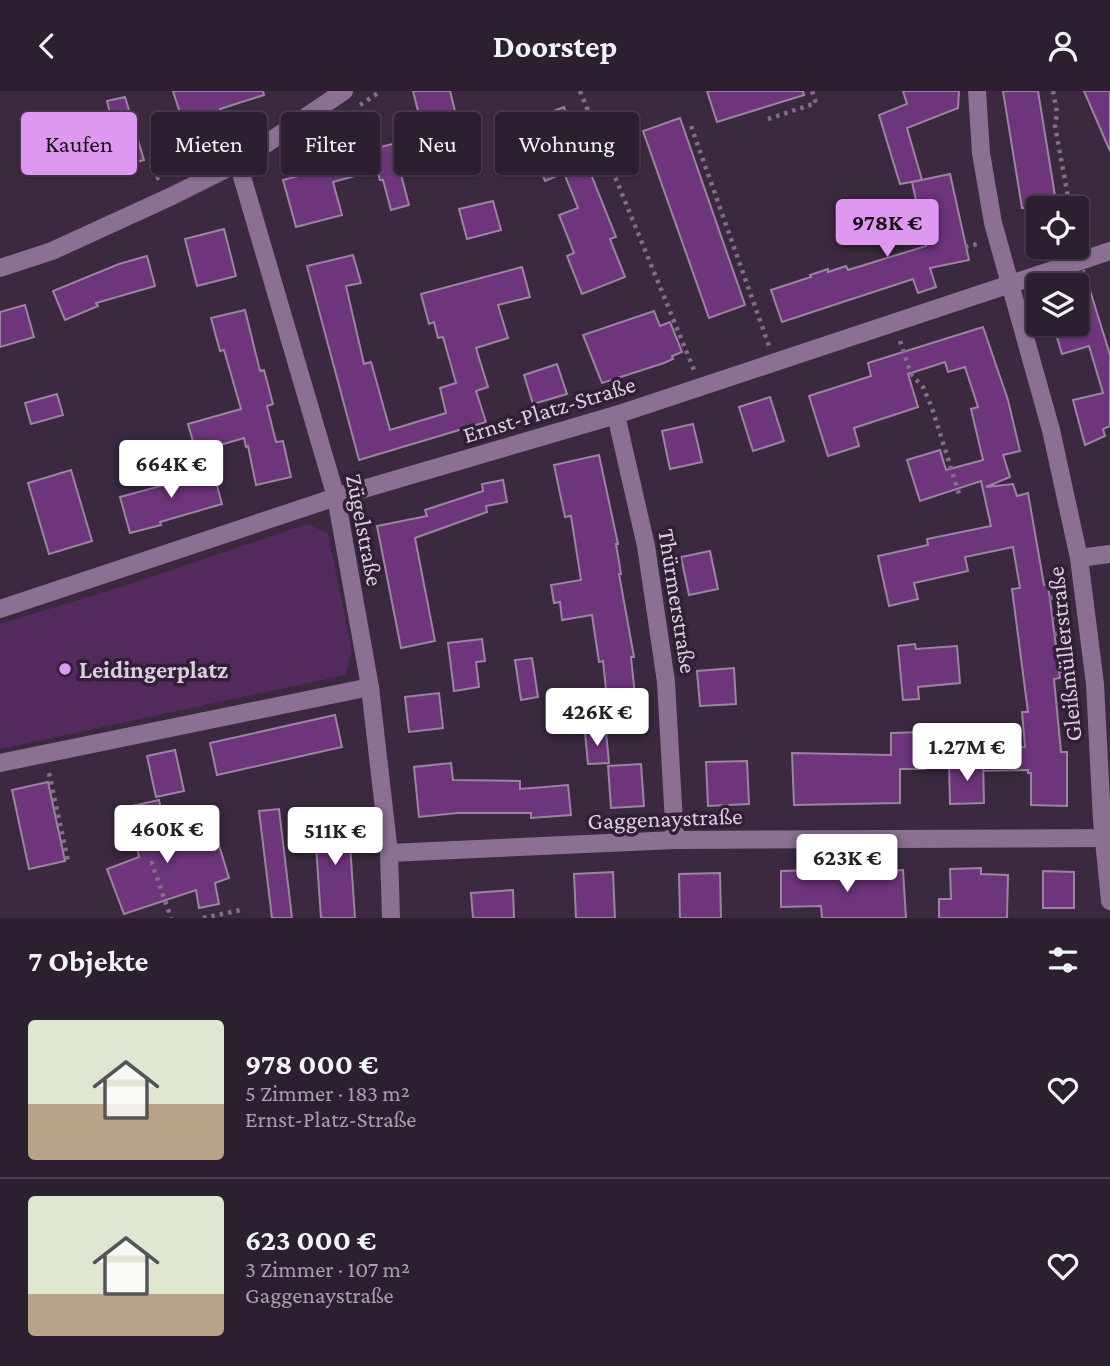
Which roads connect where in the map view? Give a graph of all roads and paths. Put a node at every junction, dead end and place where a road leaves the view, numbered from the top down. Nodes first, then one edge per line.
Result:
1 (344, 91) edge
2 (580, 91) edge
3 (812, 91) edge
4 (977, 91) edge
5 (1053, 91) edge
6 (270, 115) dead end
7 (768, 119) dead end
8 (691, 126) dead end
9 (267, 143) edge
10 (215, 175) edge
11 (242, 175) edge
12 (153, 180) dead end
13 (1068, 196) edge
14 (1110, 251) edge
15 (0, 268) edge
16 (1010, 284) junction
17 (894, 323) junction
18 (775, 363) junction
19 (701, 387) junction
20 (616, 415) junction
21 (336, 497) junction
22 (960, 497) dead end
23 (1110, 554) edge
24 (1079, 558) junction
25 (1064, 597) dead end
26 (1049, 598) dead end
27 (0, 609) edge
28 (1067, 615) dead end
29 (1052, 617) dead end
30 (1070, 632) dead end
31 (1054, 634) dead end
32 (1072, 651) dead end
33 (1056, 653) dead end
34 (1075, 669) dead end
35 (1059, 671) dead end
36 (370, 687) junction
37 (0, 763) edge
38 (52, 784) dead end
39 (1107, 838) edge
40 (675, 840) junction
41 (389, 853) junction
42 (68, 861) dead end
43 (150, 863) dead end
44 (1110, 901) edge
45 (241, 910) dead end
46 (171, 918) edge
47 (203, 918) edge
48 (391, 918) edge

1 - 9 street
2 - 19 path
3 - 7 path
4 - 16 street, Gleißmüllerstraße
5 - 13 path
6 - 12 path
8 - 18 path
10 - 15 street
11 - 21 street, Zügelstraße
14 - 16 street, Ernst-Platz-Straße
16 - 17 street, Ernst-Platz-Straße
16 - 24 street, Gleißmüllerstraße
17 - 18 street, Ernst-Platz-Straße
17 - 22 path
18 - 19 street, Ernst-Platz-Straße
19 - 20 street, Ernst-Platz-Straße
20 - 21 street, Ernst-Platz-Straße
20 - 40 street, Thürmerstraße
21 - 27 street, Ernst-Platz-Straße
21 - 36 street, Zügelstraße
23 - 24 street
24 - 39 street, Gleißmüllerstraße
25 - 26 path
28 - 29 path
30 - 31 path
32 - 33 path
34 - 35 path
36 - 37 street
36 - 41 street, Zügelstraße
38 - 42 path
39 - 40 street, Gaggenaystraße
39 - 44 street, Gleißmüllerstraße
40 - 41 street, Gaggenaystraße
41 - 48 street, Zügelstraße
43 - 46 path
45 - 47 path

